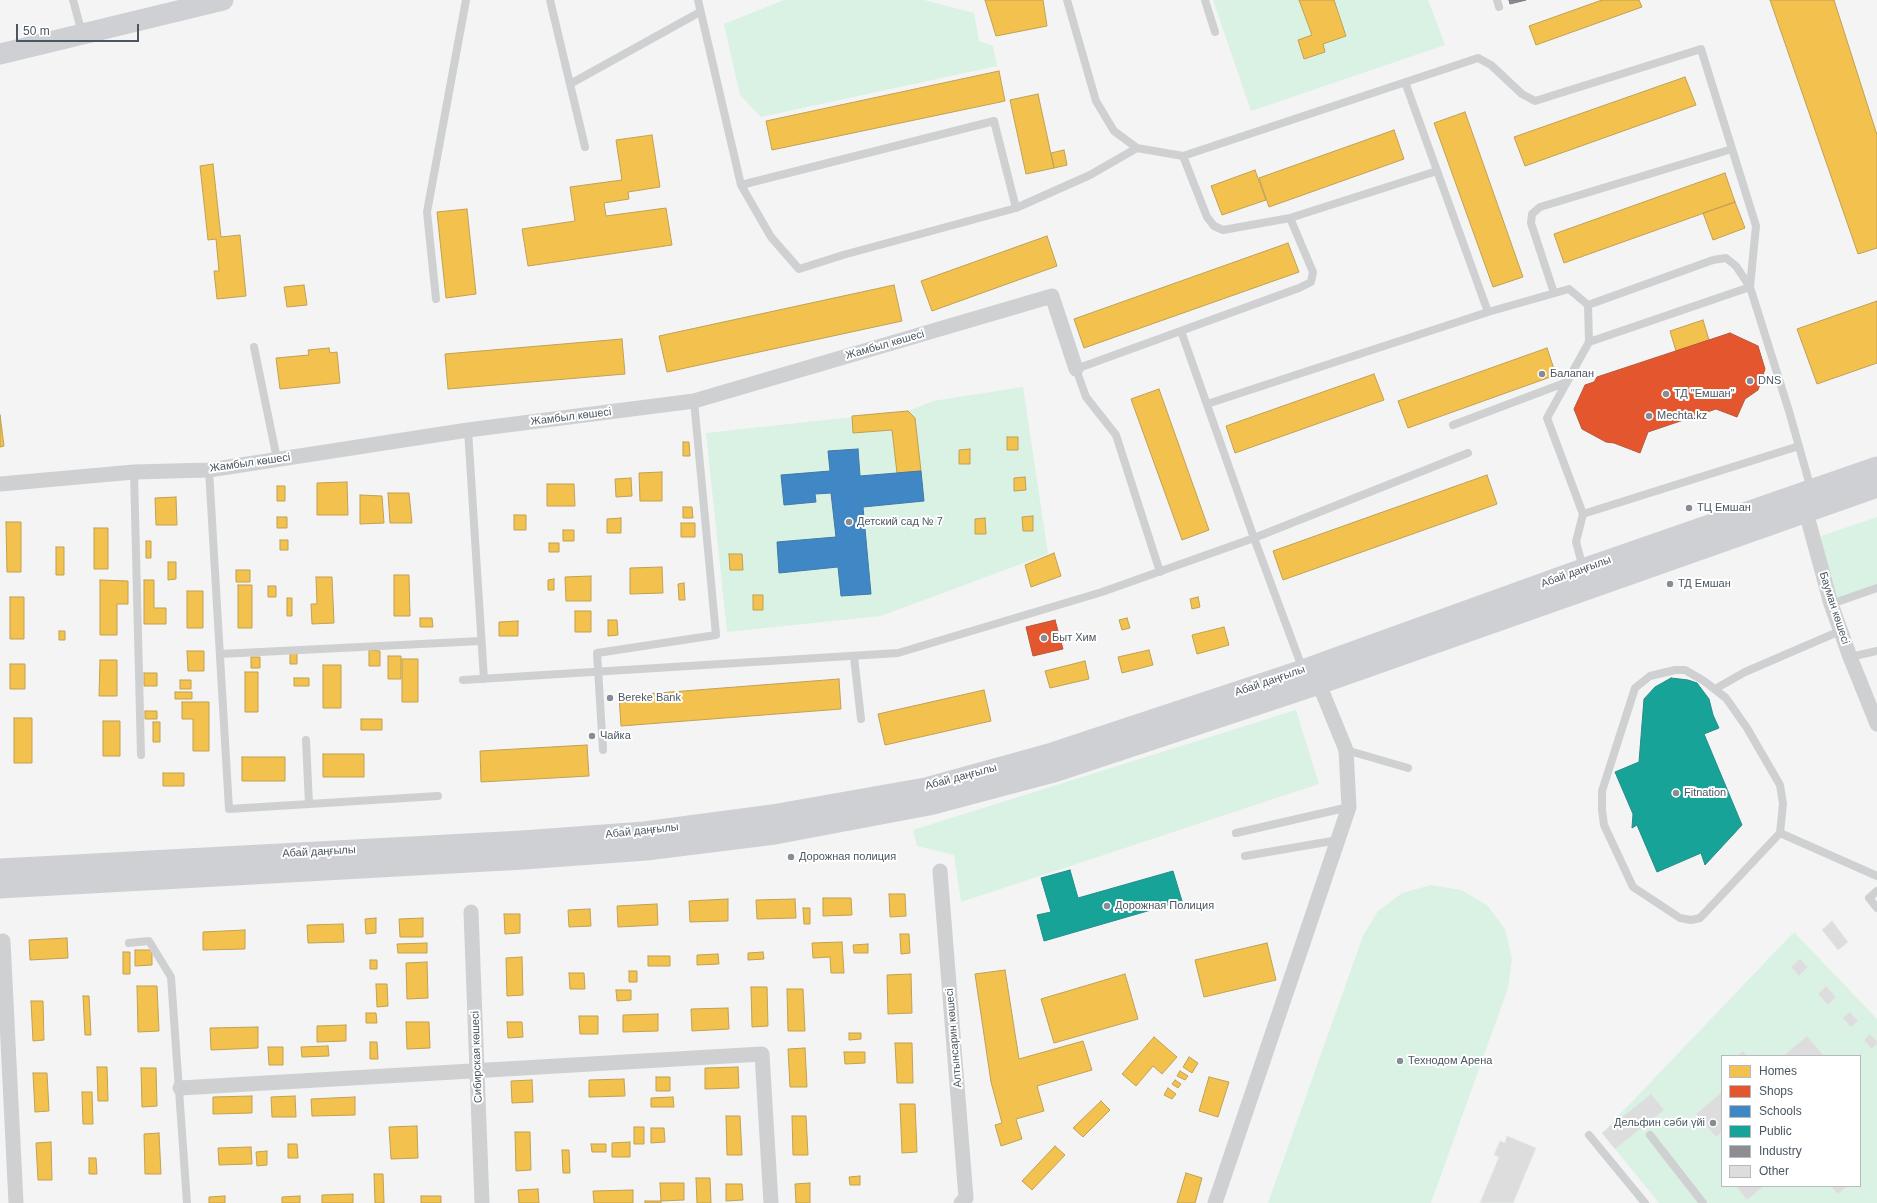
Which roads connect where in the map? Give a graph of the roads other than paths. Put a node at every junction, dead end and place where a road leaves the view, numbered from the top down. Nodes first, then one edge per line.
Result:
1 (73, 0) edge
2 (223, 0) edge
3 (466, 0) edge
4 (550, 0) edge
5 (698, 0) edge
6 (1067, 0) edge
7 (1205, 0) edge
8 (186, 4) edge
9 (700, 12) junction
10 (1215, 32) dead end
11 (82, 33) junction
12 (0, 54) edge
13 (1405, 82) junction
14 (570, 84) junction
15 (585, 147) dead end
16 (1137, 148) junction
17 (1732, 149) junction
18 (1183, 156) junction
19 (1437, 171) junction
20 (741, 185) junction
21 (1016, 208) junction
22 (1290, 218) junction
23 (1750, 287) junction
24 (1554, 293) junction
25 (436, 299) dead end
26 (1588, 305) junction
27 (1488, 312) junction
28 (1181, 331) junction
29 (1589, 342) junction
30 (254, 347) dead end
31 (1076, 369) junction
32 (1567, 382) junction
33 (694, 401) junction
34 (1206, 404) junction
35 (1452, 425) dead end
36 (468, 430) junction
37 (1799, 446) junction
38 (1468, 453) dead end
39 (277, 460) junction
40 (1877, 467) edge
41 (208, 470) junction
42 (134, 472) junction
43 (0, 484) edge
44 (1877, 487) edge
45 (1811, 490) junction
46 (1806, 512) junction
47 (1583, 514) junction
48 (1254, 538) junction
49 (1583, 569) junction
50 (1160, 572) junction
51 (1877, 588) edge
52 (1831, 604) junction
53 (1840, 631) junction
54 (481, 641) junction
55 (1877, 651) edge
56 (220, 654) junction
57 (854, 657) junction
58 (1850, 657) junction
59 (1303, 670) junction
60 (598, 672) junction
61 (484, 679) junction
62 (463, 680) dead end
63 (1319, 684) junction
64 (1715, 689) junction
65 (861, 719) dead end
66 (1877, 724) edge
67 (306, 740) dead end
68 (603, 750) dead end
69 (1346, 750) junction
70 (141, 755) dead end
71 (1408, 768) dead end
72 (438, 796) dead end
73 (309, 804) junction
74 (1349, 807) junction
75 (1236, 833) dead end
76 (1780, 833) junction
77 (1338, 840) junction
78 (1245, 856) dead end
79 (0, 869) edge
80 (940, 871) dead end
81 (1877, 876) edge
82 (0, 888) edge
83 (1877, 891) edge
84 (1877, 908) edge
85 (471, 912) dead end
86 (3, 941) dead end
87 (129, 943) dead end
88 (477, 1070) junction
89 (180, 1088) junction
90 (1589, 1135) dead end
91 (1650, 1135) dead end
92 (16, 1203) edge
93 (187, 1203) edge
94 (482, 1203) edge
95 (771, 1203) edge
96 (961, 1203) edge
97 (1215, 1203) edge
98 (1645, 1203) edge
99 (1703, 1203) edge

1 - 11 lane
2 - 8 main road
3 - 25 lane
4 - 14 lane
5 - 9 lane
6 - 16 lane
7 - 10 lane
8 - 11 main road
9 - 14 lane
9 - 20 lane
11 - 12 main road
13 - 17 lane
13 - 18 lane
13 - 19 lane
14 - 15 lane
16 - 18 lane
16 - 21 lane
17 - 23 lane
17 - 24 lane
18 - 22 lane
19 - 22 lane
19 - 27 lane
20 - 21 lane
20 - 21 lane
22 - 28 lane
23 - 26 lane
23 - 29 lane
23 - 37 lane
24 - 26 lane
24 - 27 lane
26 - 29 lane
27 - 34 lane
28 - 31 lane
28 - 34 lane
29 - 32 lane
30 - 39 lane
31 - 33 street, Жамбыл көшесі
31 - 50 lane
32 - 35 lane
32 - 47 lane
33 - 36 street, Жамбыл көшесі
33 - 60 lane
34 - 48 lane
36 - 39 street, Жамбыл көшесі
36 - 54 lane
37 - 45 lane
37 - 47 lane
38 - 48 lane
39 - 41 street, Жамбыл көшесі
40 - 45 main road, Абай даңғылы
41 - 42 street, Жамбыл көшесі
41 - 56 lane
42 - 43 street, Жамбыл көшесі
42 - 70 lane
44 - 46 main road, Абай даңғылы
45 - 46 street, Бауман көшесі
45 - 49 main road, Абай даңғылы
46 - 52 street, Бауман көшесі
46 - 63 main road, Абай даңғылы
47 - 49 lane
48 - 50 lane
48 - 59 lane
49 - 59 main road, Абай даңғылы
50 - 57 lane
51 - 52 lane
52 - 53 street, Бауман көшесі
53 - 58 street, Бауман көшесі
53 - 64 lane
54 - 56 lane
54 - 61 lane
55 - 58 lane
56 - 73 lane
57 - 60 lane
57 - 65 lane
58 - 66 street, Бауман көшесі
59 - 63 street
59 - 79 main road, Абай даңғылы
60 - 61 lane
60 - 68 lane
61 - 62 lane
63 - 69 street
63 - 82 main road, Абай даңғылы
64 - 76 lane
64 - 76 lane
67 - 73 lane
69 - 71 lane
69 - 74 street
72 - 73 lane
74 - 75 lane
74 - 77 street
76 - 81 lane
77 - 78 lane
77 - 97 street
80 - 96 street, Алтынсарин көшесі
83 - 84 lane
85 - 88 street, Сибирская көшесі
86 - 92 street
87 - 89 lane
88 - 89 street
88 - 94 street, Сибирская көшесі
88 - 95 street
89 - 93 lane
90 - 98 lane
91 - 99 lane

